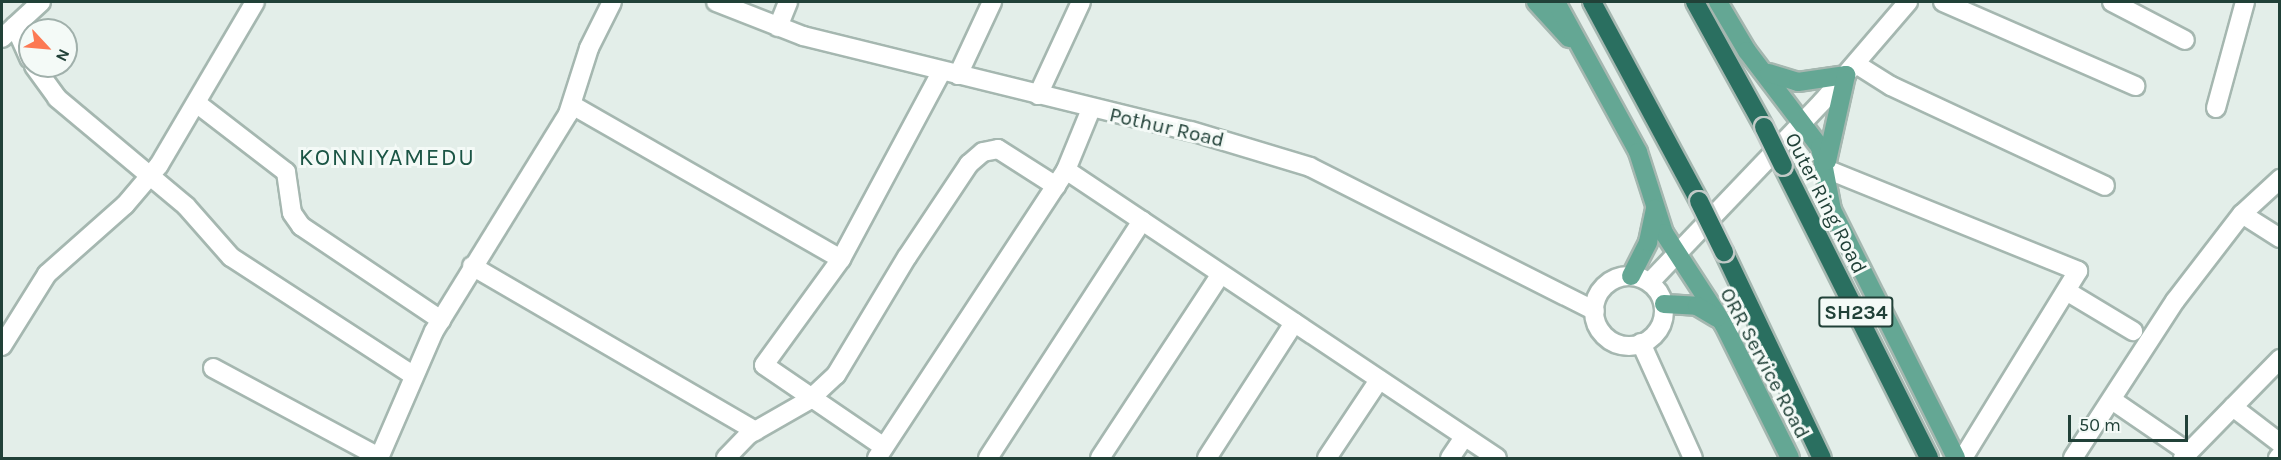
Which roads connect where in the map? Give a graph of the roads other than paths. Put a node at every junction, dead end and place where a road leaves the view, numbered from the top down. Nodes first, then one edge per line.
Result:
1 (41, 2) edge
2 (255, 2) edge
3 (612, 2) edge
4 (716, 2) edge
5 (788, 2) edge
6 (992, 2) edge
7 (1081, 2) edge
8 (1536, 2) edge
9 (1556, 2) edge
10 (1592, 2) edge
11 (1695, 2) edge
12 (1718, 2) edge
13 (1908, 2) edge
14 (1943, 2) edge
15 (2112, 2) edge
16 (2245, 2) edge
17 (778, 27) junction
18 (8, 32) edge
19 (2185, 40) dead end
20 (18, 44) edge
21 (1590, 59) junction
22 (1851, 70) junction
23 (1764, 71) junction
24 (950, 73) junction
25 (43, 78) edge
26 (2135, 86) dead end
27 (1038, 95) junction
28 (199, 105) junction
29 (572, 105) junction
30 (2216, 108) dead end
31 (1091, 109) junction
32 (1804, 122) junction
33 (1826, 169) junction
34 (1066, 170) junction
35 (151, 175) junction
36 (2280, 179) edge
37 (1056, 186) junction
38 (2105, 186) dead end
39 (1656, 207) junction
40 (2242, 214) junction
41 (1142, 221) junction
42 (2280, 238) edge
43 (1676, 256) junction
44 (840, 259) junction
45 (472, 266) junction
46 (1221, 274) junction
47 (1631, 276) junction
48 (1650, 282) junction
49 (2068, 292) junction
50 (1664, 304) junction
51 (1595, 311) junction
52 (441, 320) junction
53 (1721, 321) junction
54 (1294, 323) junction
55 (2133, 331) dead end
56 (1641, 343) junction
57 (2, 346) edge
58 (2280, 359) edge
59 (213, 368) dead end
60 (413, 375) junction
61 (1379, 380) junction
62 (809, 400) junction
63 (2112, 400) junction
64 (2233, 407) junction
65 (755, 431) junction
66 (1464, 437) junction
67 (2280, 443) edge
68 (881, 453) edge
69 (2186, 455) edge
70 (384, 456) edge
71 (735, 456) edge
72 (988, 459) edge
73 (1100, 459) edge
74 (1207, 459) edge
75 (1327, 459) edge
76 (1449, 459) edge
77 (1497, 459) edge
78 (1693, 459) edge
79 (1790, 459) edge
80 (1822, 459) edge
81 (1929, 459) edge
82 (1956, 459) edge
83 (1963, 459) edge
84 (2073, 459) edge

1 - 18 street
2 - 28 street
3 - 29 street
4 - 17 street, Pothur Road
5 - 17 street
6 - 24 street
7 - 27 street
8 - 21 main road
9 - 21 main road, ORR Service Road
10 - 80 highway, bridge
11 - 81 highway, Outer Ring Road / SH234, bridge
12 - 23 main road
13 - 22 street
14 - 26 street
15 - 19 street
16 - 30 street
17 - 24 street, Pothur Road
18 - 20 street
21 - 39 main road, ORR Service Road
22 - 23 main road
22 - 32 street
22 - 33 main road
22 - 38 street
23 - 32 main road
24 - 27 street, Pothur Road
24 - 44 street
25 - 35 street
27 - 31 street, Pothur Road
28 - 35 street
28 - 52 street
29 - 44 street
29 - 45 street
31 - 34 street
31 - 51 street, Pothur Road
32 - 33 main road
32 - 43 street
33 - 49 street
33 - 82 main road
34 - 37 street
34 - 41 street
35 - 57 street
35 - 60 street
36 - 40 street
37 - 62 street
37 - 68 street
39 - 43 main road, ORR Service Road
39 - 47 main road
40 - 42 street
40 - 63 street
41 - 46 street
41 - 72 street
43 - 48 street
43 - 53 main road, ORR Service Road
44 - 62 street
45 - 52 street
45 - 65 street
46 - 54 street
46 - 73 street
47 - 48 street
47 - 51 street
48 - 50 street
49 - 55 street
49 - 83 street
50 - 53 main road
50 - 56 street
51 - 56 street
52 - 60 street
53 - 79 main road, ORR Service Road
54 - 61 street
54 - 74 street
56 - 78 street
58 - 64 street
59 - 70 street
60 - 70 street
61 - 66 street
61 - 75 street
62 - 65 street
62 - 68 street
63 - 69 street
63 - 84 street
64 - 67 street
64 - 69 street
65 - 71 street
66 - 76 street
66 - 77 street

